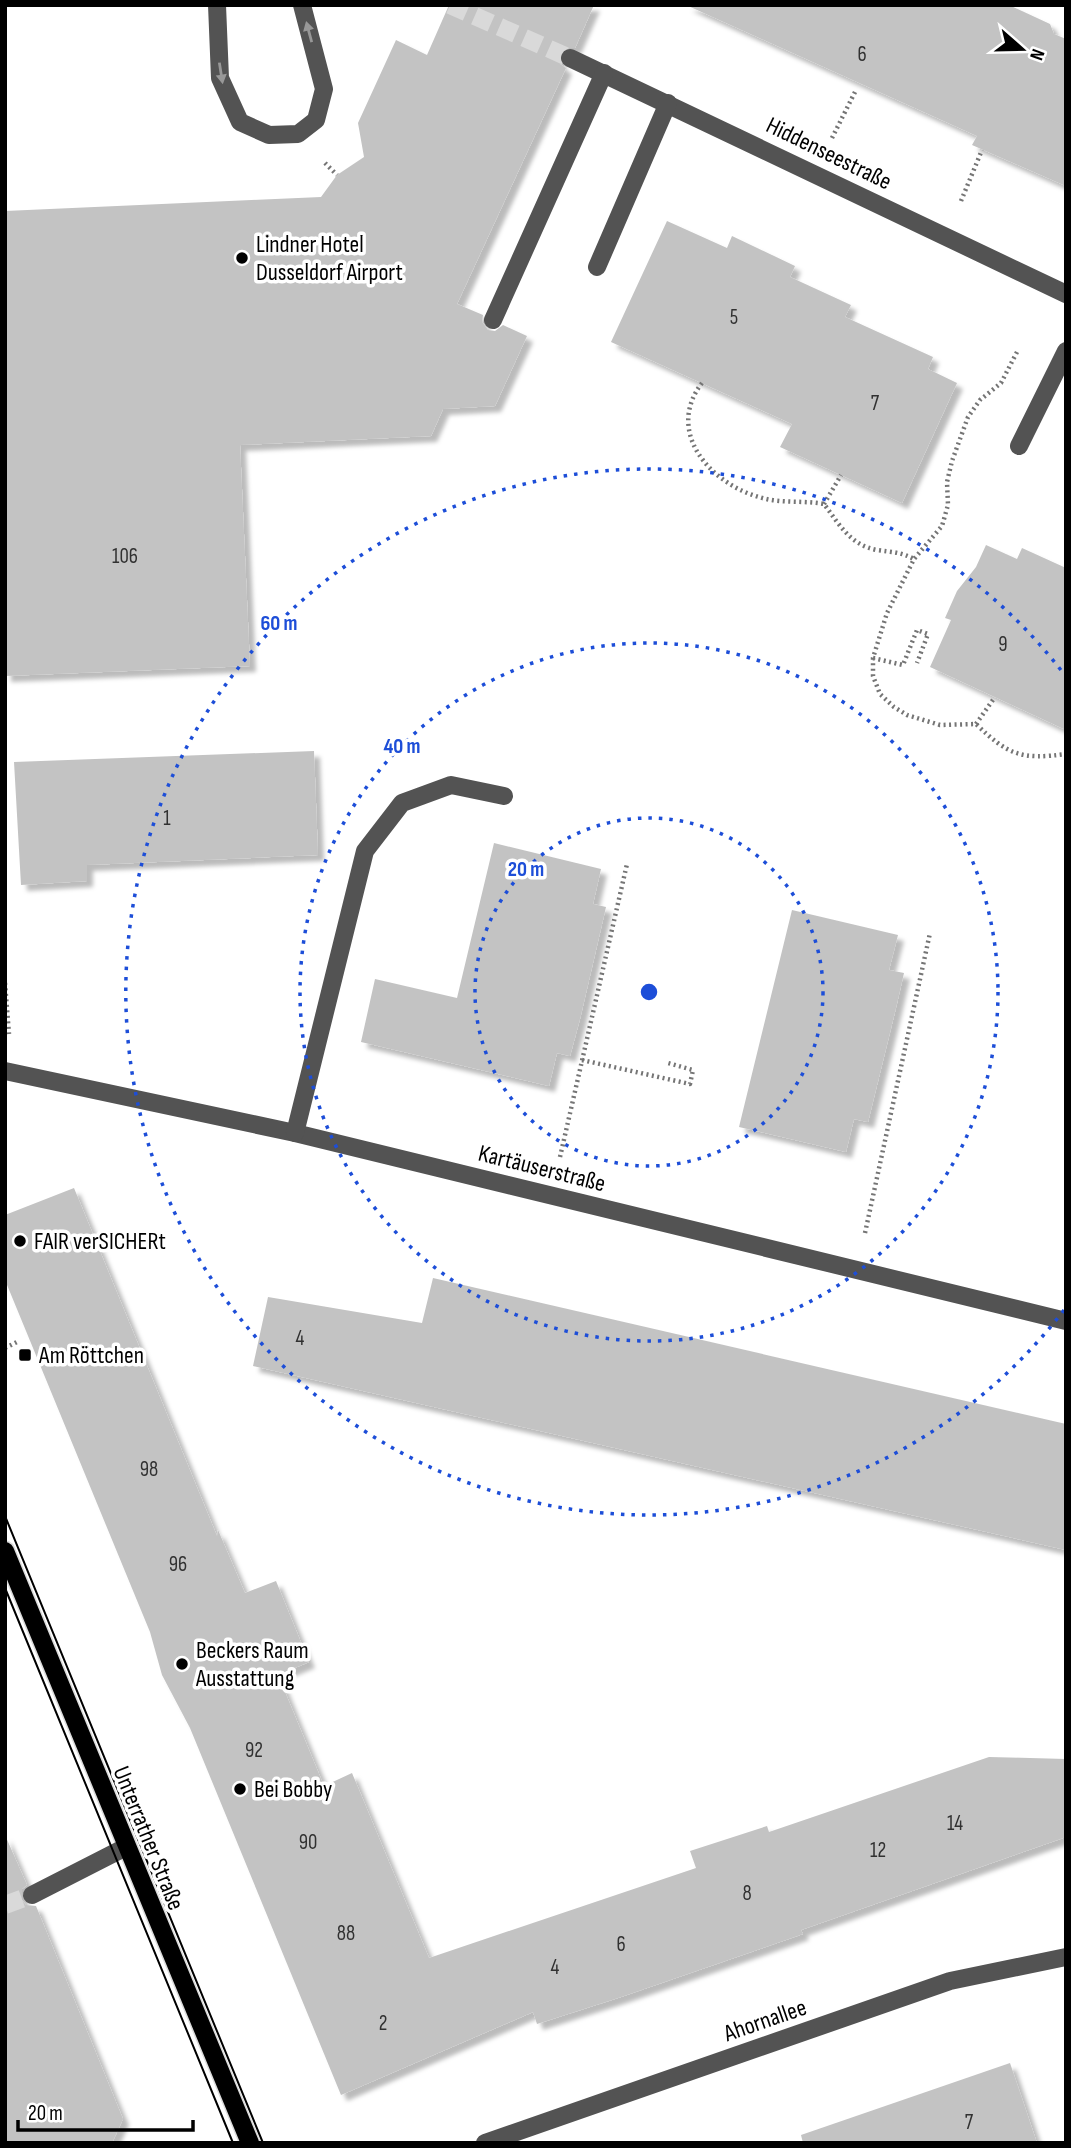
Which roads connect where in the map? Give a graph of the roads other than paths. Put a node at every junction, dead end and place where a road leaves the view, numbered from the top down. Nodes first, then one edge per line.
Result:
1 (217, 5) edge
2 (302, 5) edge
3 (570, 58) tunnel mouth
4 (604, 73) junction
5 (668, 103) junction
6 (597, 267) dead end
7 (1058, 290) edge
8 (493, 320) dead end
9 (1066, 351) edge
10 (1019, 446) dead end
11 (504, 796) dead end
12 (9, 1072) edge
13 (295, 1133) junction
14 (1066, 1321) edge
15 (5, 1551) edge
16 (127, 1847) junction
17 (32, 1895) tunnel mouth
18 (1066, 1957) edge
19 (250, 2143) edge
20 (485, 2143) edge

1 -> 2 street
3 - 4 street, Hiddenseestraße
4 - 5 street, Hiddenseestraße
4 - 8 street
5 - 6 street
5 - 7 street, Hiddenseestraße
9 - 10 street
11 - 13 street
12 - 13 street, Kartäuserstraße
13 - 14 street, Kartäuserstraße
15 - 16 main road, Unterrather Straße
16 - 17 street
16 - 19 main road, Unterrather Straße
18 - 20 street, Ahornallee

